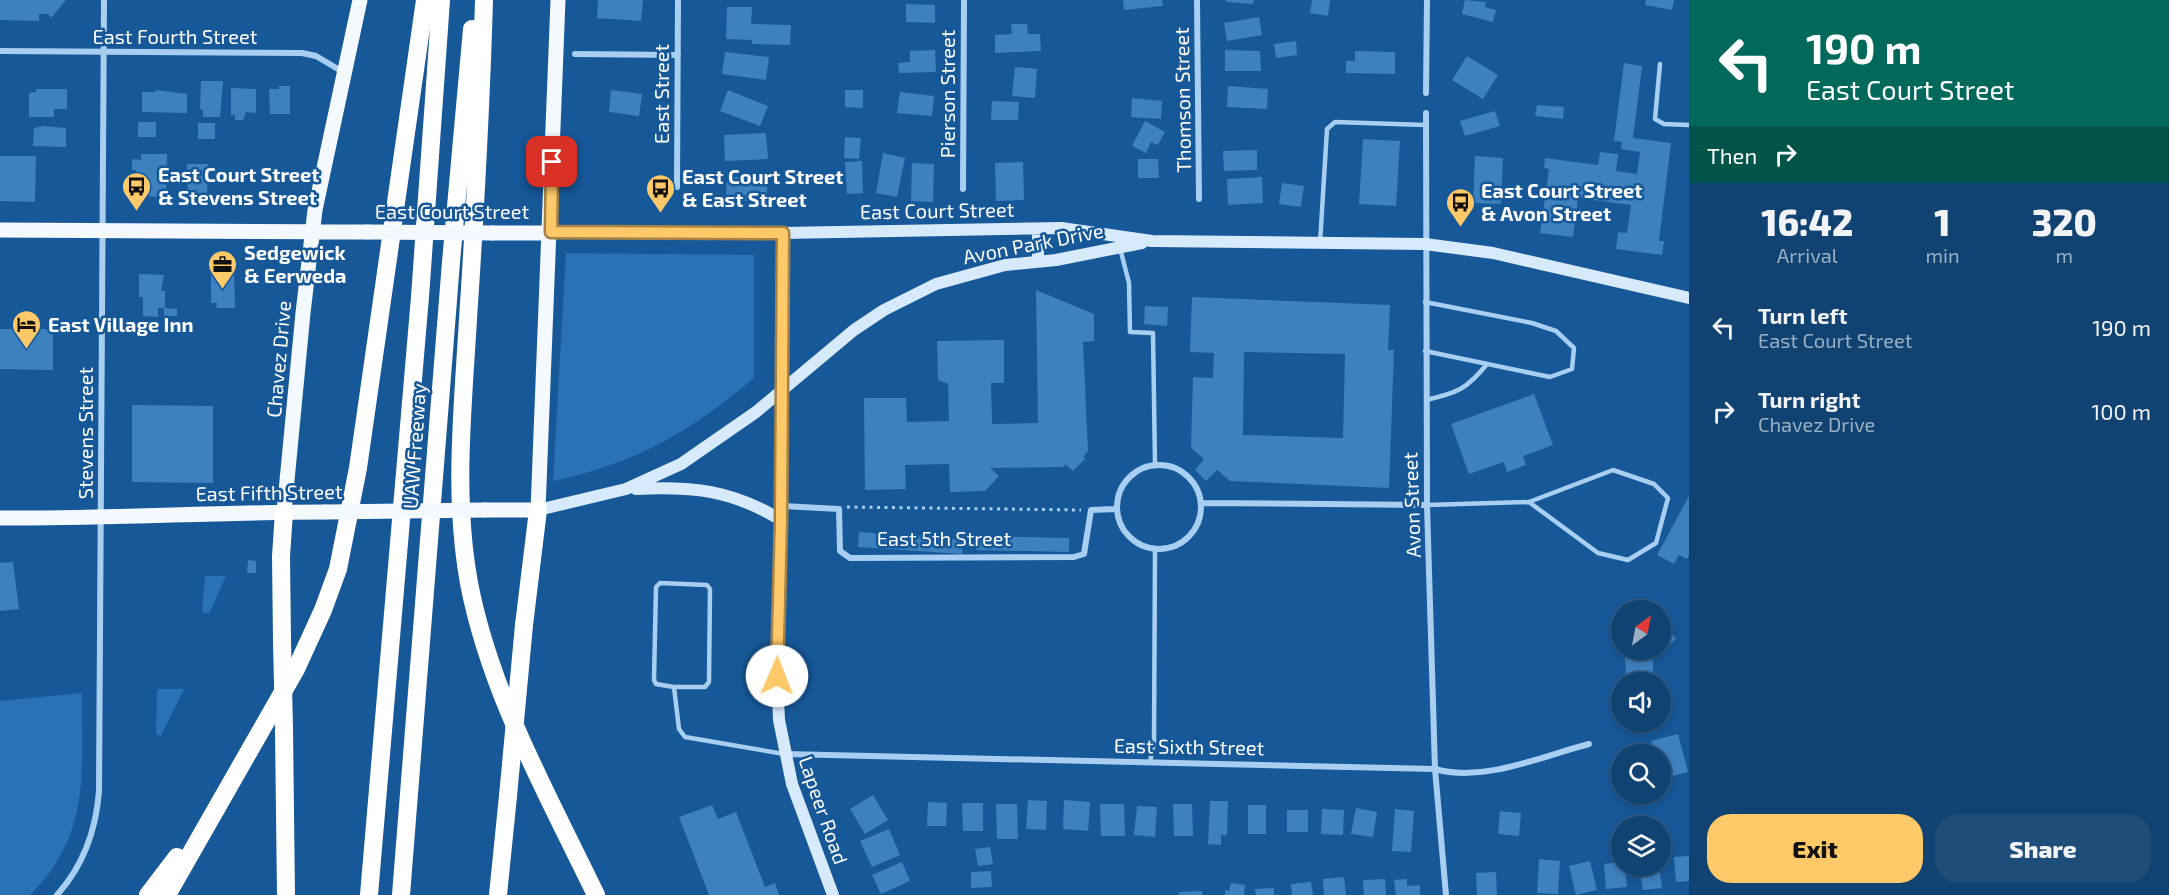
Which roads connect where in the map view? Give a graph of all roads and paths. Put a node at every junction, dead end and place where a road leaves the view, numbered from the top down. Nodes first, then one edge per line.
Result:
1 (104, 0) edge
2 (360, 0) edge
3 (425, 0) edge
4 (441, 0) edge
5 (474, 0) edge
6 (484, 0) edge
7 (558, 0) edge
8 (678, 0) edge
9 (964, 0) edge
10 (1197, 0) edge
11 (1427, 0) edge
12 (0, 51) edge
13 (104, 52) junction
14 (575, 54) dead end
15 (678, 55) junction
16 (1660, 64) dead end
17 (345, 73) junction
18 (1426, 93) dead end
19 (1426, 113) dead end
20 (1425, 125) junction
21 (1689, 125) edge
22 (677, 187) dead end
23 (963, 189) dead end
24 (1199, 200) dead end
25 (1038, 229) junction
26 (0, 230) edge
27 (102, 231) junction
28 (312, 232) junction
29 (551, 232) junction
30 (783, 233) junction
31 (1152, 241) junction
32 (1320, 243) junction
33 (1425, 244) junction
34 (1120, 247) junction
35 (1038, 261) junction
36 (1689, 298) edge
37 (1425, 302) junction
38 (1425, 351) junction
39 (1487, 364) junction
40 (783, 390) junction
41 (1426, 400) junction
42 (1155, 464) junction
43 (626, 489) junction
44 (1529, 502) junction
45 (1202, 503) junction
46 (1427, 505) junction
47 (782, 506) junction
48 (839, 508) junction
49 (1115, 509) junction
50 (538, 510) junction
51 (1091, 510) junction
52 (284, 512) junction
53 (0, 518) edge
54 (101, 518) junction
55 (781, 520) junction
56 (1155, 549) junction
57 (674, 687) junction
58 (263, 731) junction
59 (1589, 744) dead end
60 (784, 754) junction
61 (1149, 762) junction
62 (1435, 769) junction
63 (541, 780) junction
64 (57, 895) edge
65 (148, 895) edge
66 (167, 895) edge
67 (286, 895) edge
68 (369, 895) edge
69 (401, 895) edge
70 (498, 895) edge
71 (587, 895) edge
72 (596, 895) edge
73 (833, 895) edge
74 (1446, 895) edge

1 - 13 street, Stevens Street
2 - 17 main road, Chavez Drive
3 - 58 highway
4 - 68 highway, UAW Freeway
5 - 69 highway, UAW Freeway
6 - 63 highway
7 - 29 main road
8 - 15 street, East Street
9 - 23 street, Pierson Street
10 - 24 street, Thomson Street
11 - 18 street
12 - 13 street, East Fourth Street
13 - 17 street, East Fourth Street
13 - 27 street, Stevens Street
14 - 15 street
15 - 22 street, East Street
16 - 21 lane
17 - 28 main road, Chavez Drive
19 - 20 street, Avon Street
20 - 32 lane
20 - 33 street, Avon Street
25 - 30 main road, East Court Street
25 - 31 main road, East Court Street
25 - 35 main road
26 - 27 main road, East Court Street
27 - 28 main road, East Court Street
27 - 54 street, Stevens Street
28 - 29 main road, East Court Street, bridge
28 - 52 main road, Chavez Drive
29 - 30 main road, East Court Street
29 - 50 main road
30 - 40 main road, Lapeer Road
31 - 32 main road, East Court Street
31 - 34 main road, Avon Park Drive
32 - 33 main road, East Court Street
33 - 36 main road, East Court Street
33 - 37 street, Avon Street
34 - 35 main road, Avon Park Drive
34 - 42 lane
35 - 40 main road, Avon Park Drive
37 - 38 street, Avon Street
37 - 39 lane
38 - 39 lane
38 - 41 street, Avon Street
39 - 41 lane
40 - 43 main road, Avon Park Drive
40 - 47 main road, Lapeer Road
41 - 46 street, Avon Street
42 - 45 street
42 - 49 street
43 - 50 main road
43 - 55 main road
44 - 44 lane
44 - 46 lane
45 - 46 street
45 - 56 street
46 - 62 street, Avon Street
47 - 48 street
47 - 55 main road, Lapeer Road
48 - 51 path
48 - 51 street, East 5th Street
49 - 51 street
49 - 56 street
50 - 52 main road, East Fifth Street, bridge
50 - 70 highway, bridge
52 - 54 main road, East Fifth Street
52 - 67 highway, bridge
53 - 54 main road, East Fifth Street
54 - 64 street, Stevens Street
55 - 60 main road, Lapeer Road
56 - 61 lane
57 - 57 lane
57 - 60 lane
58 - 65 highway
58 - 66 highway
59 - 62 street, East Sixth Street
60 - 61 street, East Sixth Street
60 - 73 main road, Lapeer Road
61 - 62 street, East Sixth Street
62 - 74 street, Avon Street
63 - 71 highway
63 - 72 highway

